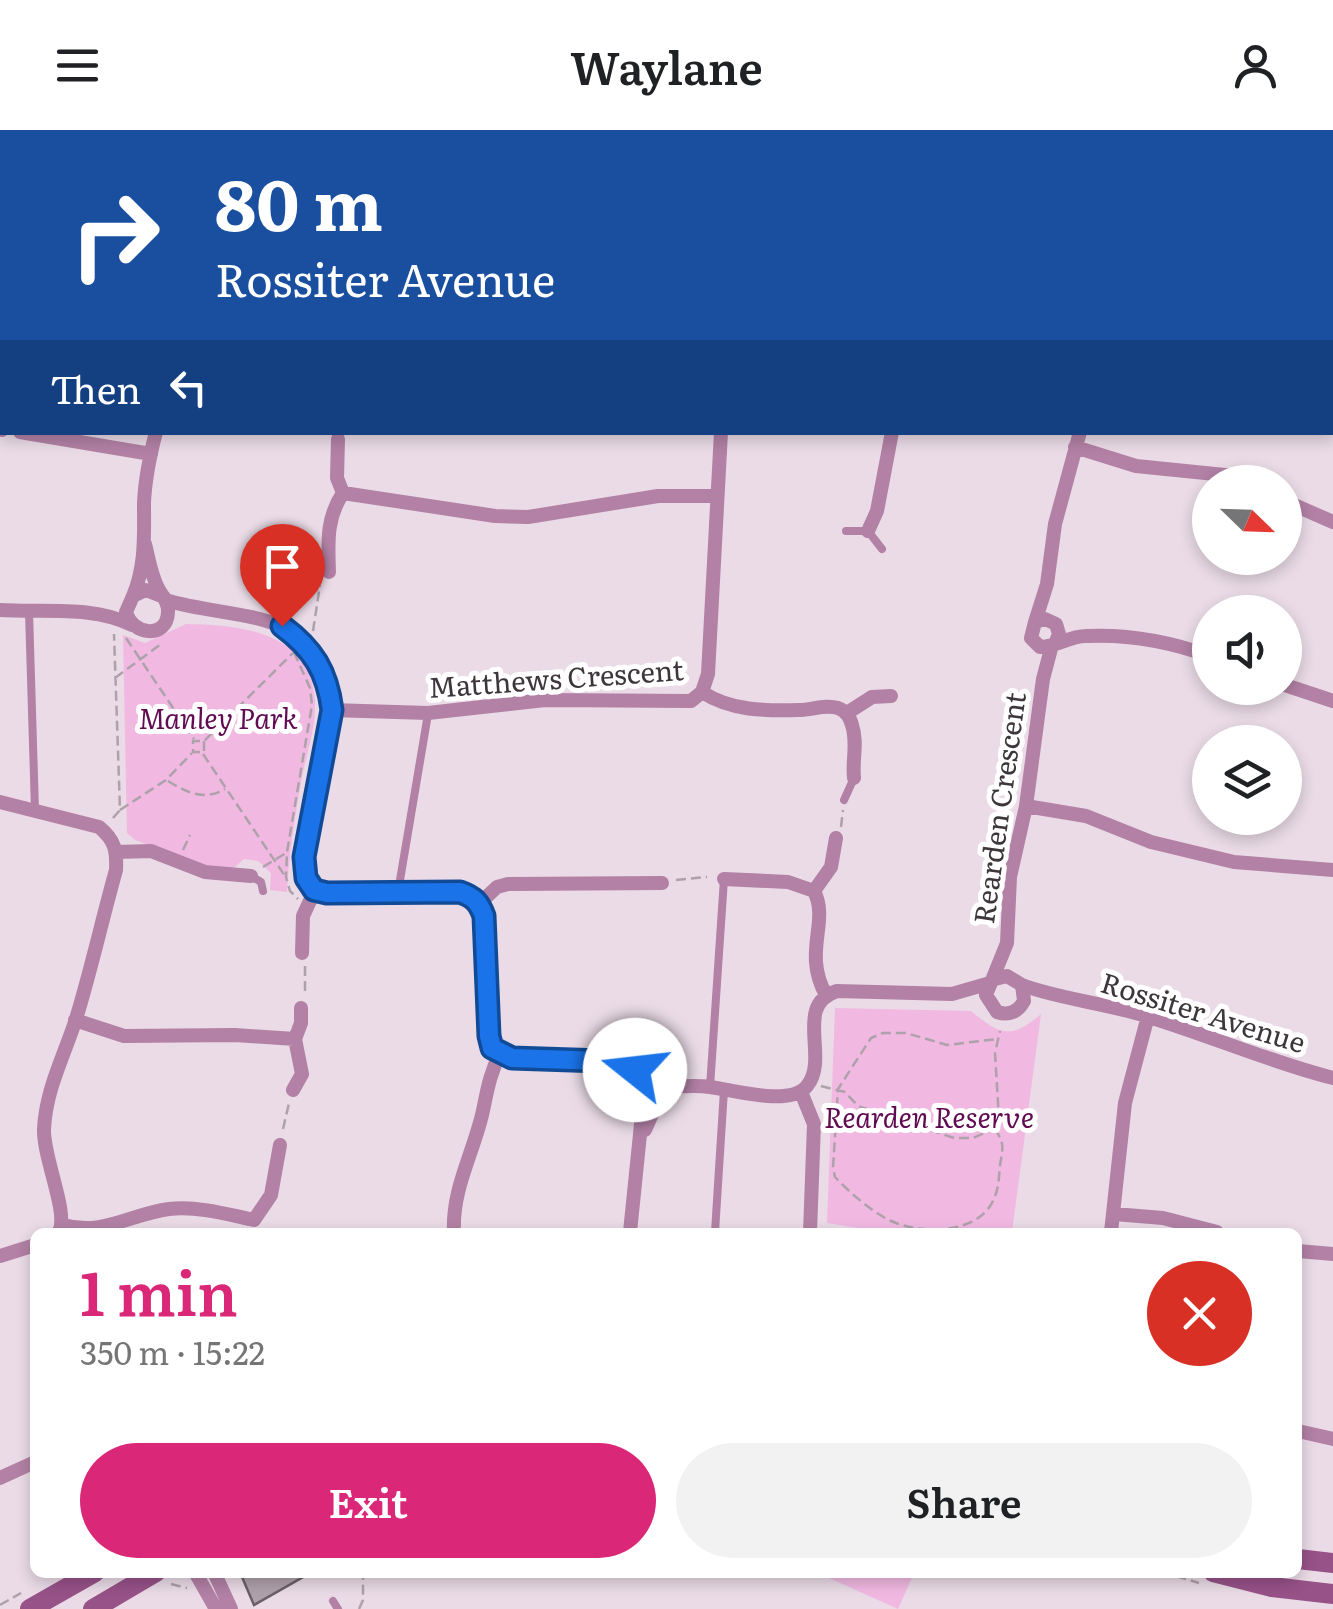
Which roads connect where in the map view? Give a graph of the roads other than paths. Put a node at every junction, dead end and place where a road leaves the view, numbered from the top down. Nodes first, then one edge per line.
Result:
1 (38, 435) edge
2 (155, 435) edge
3 (721, 435) edge
4 (891, 435) edge
5 (338, 439) dead end
6 (1078, 440) edge
7 (150, 454) junction
8 (1192, 472) edge
9 (343, 493) junction
10 (717, 496) junction
11 (1302, 508) edge
12 (1333, 522) edge
13 (846, 531) dead end
14 (868, 531) junction
15 (145, 544) junction
16 (882, 549) dead end
17 (329, 572) road end
18 (1047, 584) junction
19 (132, 597) junction
20 (164, 599) junction
21 (0, 610) edge
22 (212, 610) junction
23 (29, 612) junction
24 (79, 612) junction
25 (1036, 622) junction
26 (1055, 623) junction
27 (132, 625) junction
28 (162, 627) junction
29 (1086, 636) junction
30 (1034, 642) junction
31 (1053, 644) junction
32 (1192, 651) edge
33 (1042, 680) junction
34 (1302, 690) edge
35 (702, 692) junction
36 (890, 696) dead end
37 (1333, 701) edge
38 (332, 710) junction
39 (428, 713) junction
40 (847, 713) junction
41 (854, 778) joint
42 (844, 800) road end
43 (0, 802) edge
44 (1026, 806) junction
45 (34, 810) junction
46 (836, 838) road end
47 (117, 852) junction
48 (1333, 870) edge
49 (251, 876) joint
50 (724, 879) joint
51 (662, 883) road end
52 (314, 890) junction
53 (263, 891) dead end
54 (814, 891) junction
55 (398, 892) junction
56 (480, 903) junction
57 (1007, 942) junction
58 (302, 953) road end
59 (993, 981) junction
60 (1020, 982) junction
61 (952, 994) junction
62 (826, 995) junction
63 (1058, 997) junction
64 (300, 1008) road end
65 (991, 1008) junction
66 (1018, 1010) junction
67 (1148, 1016) junction
68 (75, 1020) junction
69 (295, 1039) junction
70 (500, 1054) junction
71 (644, 1054) junction
72 (674, 1059) junction
73 (602, 1061) junction
74 (1333, 1078) edge
75 (638, 1083) junction
76 (670, 1088) junction
77 (717, 1088) junction
78 (805, 1088) junction
79 (293, 1090) road end
80 (641, 1140) junction
81 (280, 1146) road end
82 (1114, 1214) junction
83 (256, 1226) edge
84 (61, 1228) edge
85 (102, 1228) edge
86 (454, 1228) edge
87 (630, 1228) edge
88 (715, 1228) edge
89 (810, 1228) edge
90 (1112, 1228) edge
91 (1202, 1228) edge
92 (30, 1247) edge
93 (1302, 1251) edge
94 (1333, 1254) edge
95 (0, 1256) edge
96 (1302, 1431) edge
97 (1333, 1439) edge
98 (30, 1464) edge
99 (0, 1478) edge
100 (1302, 1559) edge
101 (1333, 1563) edge
102 (84, 1578) edge
103 (160, 1578) edge
104 (198, 1578) edge
105 (217, 1578) edge
106 (1237, 1578) edge
107 (1333, 1594) edge
108 (118, 1602) edge
109 (30, 1609) edge
110 (93, 1609) edge
111 (216, 1609) edge
112 (232, 1609) edge

1 - 7 street
2 - 7 street
3 - 10 street, Matthews Crescent
4 - 14 street
5 - 9 street
6 - 8 street
6 - 18 street
7 - 15 street
9 - 10 street
9 - 17 street
10 - 35 street, Matthews Crescent
11 - 12 street
13 - 14 lane
14 - 16 lane
15 - 19 street
15 - 20 street
18 - 25 street
18 - 26 street
19 - 20 street
19 - 24 street
19 - 27 street
20 - 22 street
20 - 28 street
21 - 23 street
22 - 28 street
22 - 38 street
23 - 24 street
23 - 45 lane
24 - 27 street
25 - 26 street
25 - 30 street
26 - 29 street
26 - 31 street
27 - 28 street
29 - 31 street
29 - 32 street
30 - 31 street
30 - 33 street, Rearden Crescent
31 - 33 street, Rearden Crescent
33 - 44 street, Rearden Crescent
34 - 37 street
35 - 39 street, Matthews Crescent
35 - 40 street
36 - 40 street
38 - 39 street, Matthews Crescent
38 - 52 street
39 - 55 lane
40 - 41 street
41 - 42 lane
43 - 45 street
44 - 48 street
44 - 57 street, Rearden Crescent
45 - 47 street
46 - 54 street
47 - 49 street
47 - 68 street
49 - 53 lane
50 - 54 street
50 - 77 lane
51 - 56 street
52 - 55 street
52 - 58 street
54 - 62 street
55 - 56 street
56 - 70 street
57 - 59 street, Rearden Crescent
57 - 60 street, Rearden Crescent
59 - 60 street
59 - 61 street
59 - 65 street
60 - 63 street, Rossiter Avenue
60 - 66 street
61 - 62 street
61 - 65 street
62 - 78 street
63 - 66 street, Rossiter Avenue
63 - 67 street, Rossiter Avenue
64 - 69 street
65 - 66 street
67 - 74 street, Rossiter Avenue
67 - 82 street
68 - 69 street
68 - 84 street
69 - 79 street
70 - 73 street
70 - 86 street
71 - 72 street
71 - 73 street
71 - 75 street
72 - 76 street
72 - 77 street
73 - 75 street
75 - 76 street
75 - 80 street
76 - 77 street
76 - 80 street
77 - 78 street
77 - 88 lane
78 - 89 street
80 - 87 street
81 - 83 street
82 - 90 street
82 - 91 street
83 - 85 street
92 - 95 street
93 - 94 street
96 - 97 street
98 - 99 street
100 - 101 street
102 - 109 street
103 - 108 street
104 - 111 street
105 - 112 street
106 - 107 street
108 - 110 street

